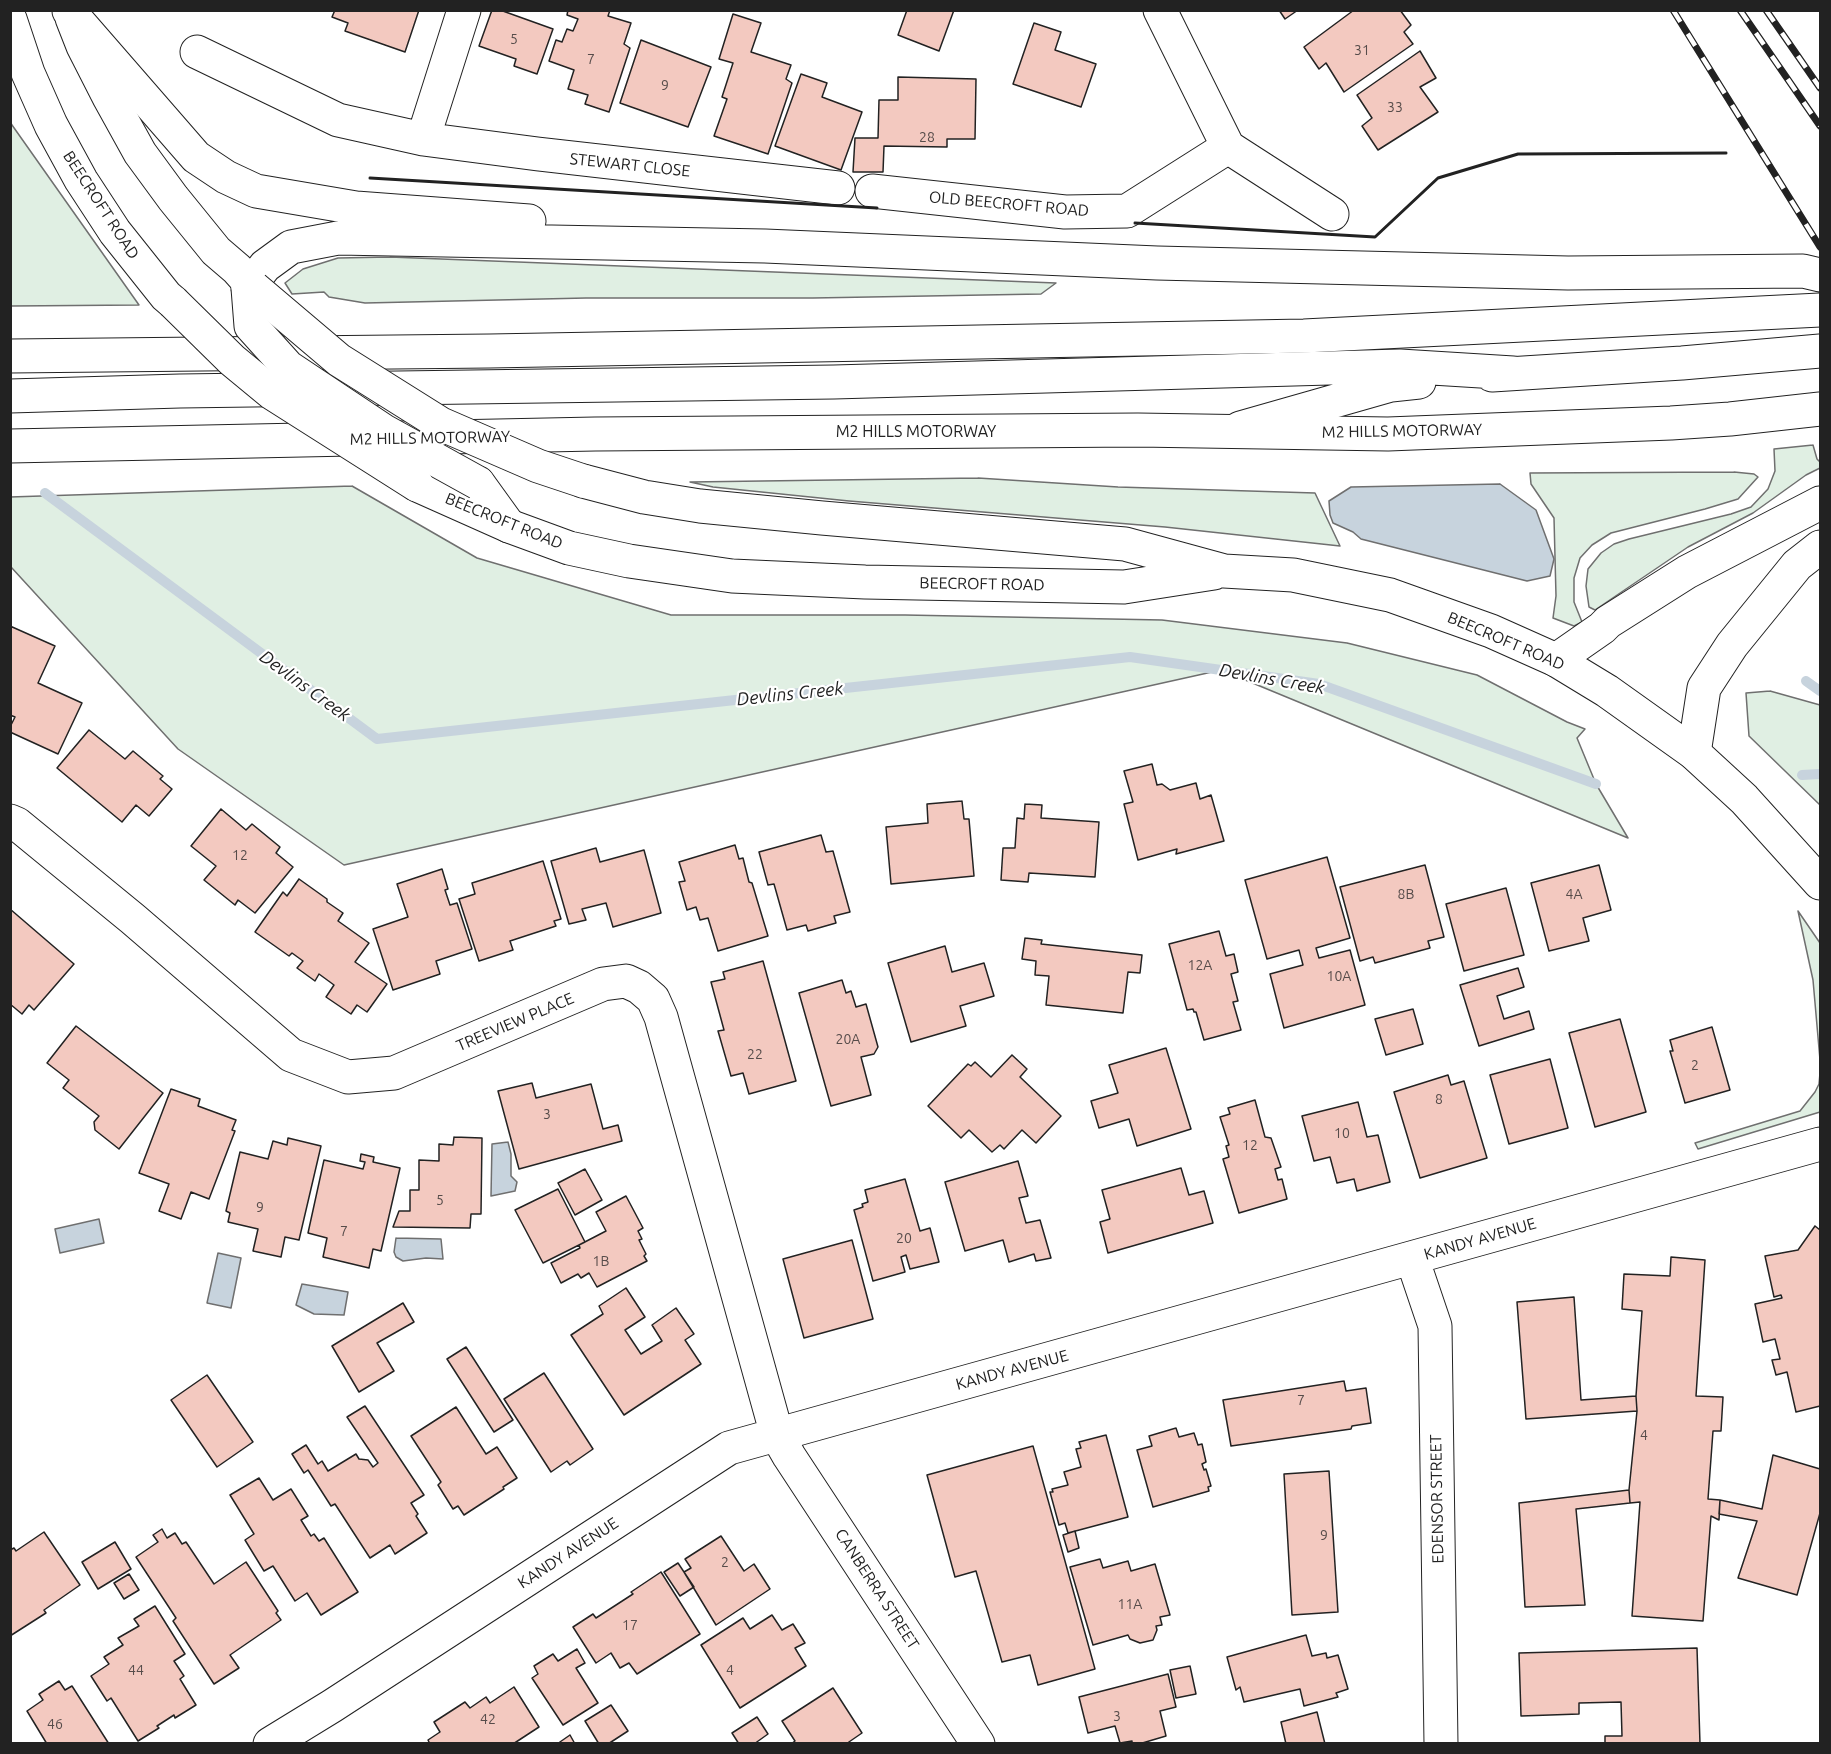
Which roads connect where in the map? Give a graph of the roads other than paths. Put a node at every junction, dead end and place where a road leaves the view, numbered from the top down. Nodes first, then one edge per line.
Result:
1 (464, 10) edge
2 (1160, 10) edge
3 (69, 11) edge
4 (10, 19) edge
5 (197, 52) dead end
6 (423, 139) junction
7 (1228, 147) junction
8 (838, 188) dead end
9 (872, 191) dead end
10 (1332, 214) dead end
11 (765, 246) junction
12 (1821, 275) edge
13 (251, 287) junction
14 (1821, 310) edge
15 (1821, 351) edge
16 (10, 356) edge
17 (1513, 374) junction
18 (10, 396) edge
19 (1821, 409) edge
20 (1227, 432) junction
21 (10, 446) edge
22 (1821, 503) edge
23 (509, 526) junction
24 (1821, 547) edge
25 (1224, 571) junction
26 (1556, 660) junction
27 (1694, 753) junction
28 (10, 821) edge
29 (1821, 883) edge
30 (1821, 1130) edge
31 (1821, 1144) edge
32 (1780, 1156) junction
33 (1412, 1258) junction
34 (777, 1435) junction
35 (308, 1734) edge
36 (270, 1743) edge
37 (978, 1743) edge
38 (1441, 1743) edge

1 - 6 main road
2 - 7 main road
3 - 11 main road
3 - 13 main road, BEECROFT ROAD
4 - 23 main road, BEECROFT ROAD, bridge
5 - 6 main road, STEWART CLOSE
6 - 8 main road, STEWART CLOSE
7 - 9 main road, OLD BEECROFT ROAD
7 - 10 main road
11 - 12 main road
11 - 13 main road
13 - 23 main road, bridge
13 - 25 main road, BEECROFT ROAD, bridge
14 - 16 main road
15 - 17 main road
17 - 18 main road
17 - 20 main road
19 - 20 main road, M2 HILLS MOTORWAY
20 - 21 main road, M2 HILLS MOTORWAY
22 - 26 main road
23 - 25 main road, BEECROFT ROAD
24 - 27 main road
25 - 26 main road, BEECROFT ROAD
26 - 27 main road, BEECROFT ROAD
27 - 29 main road, BEECROFT ROAD
28 - 34 main road, TREEVIEW PLACE
30 - 32 main road
31 - 32 main road, KANDY AVENUE
32 - 33 main road, KANDY AVENUE
33 - 34 main road, KANDY AVENUE
33 - 38 main road, EDENSOR STREET
34 - 35 main road, KANDY AVENUE
34 - 37 main road, CANBERRA STREET
35 - 36 main road, KANDY AVENUE

